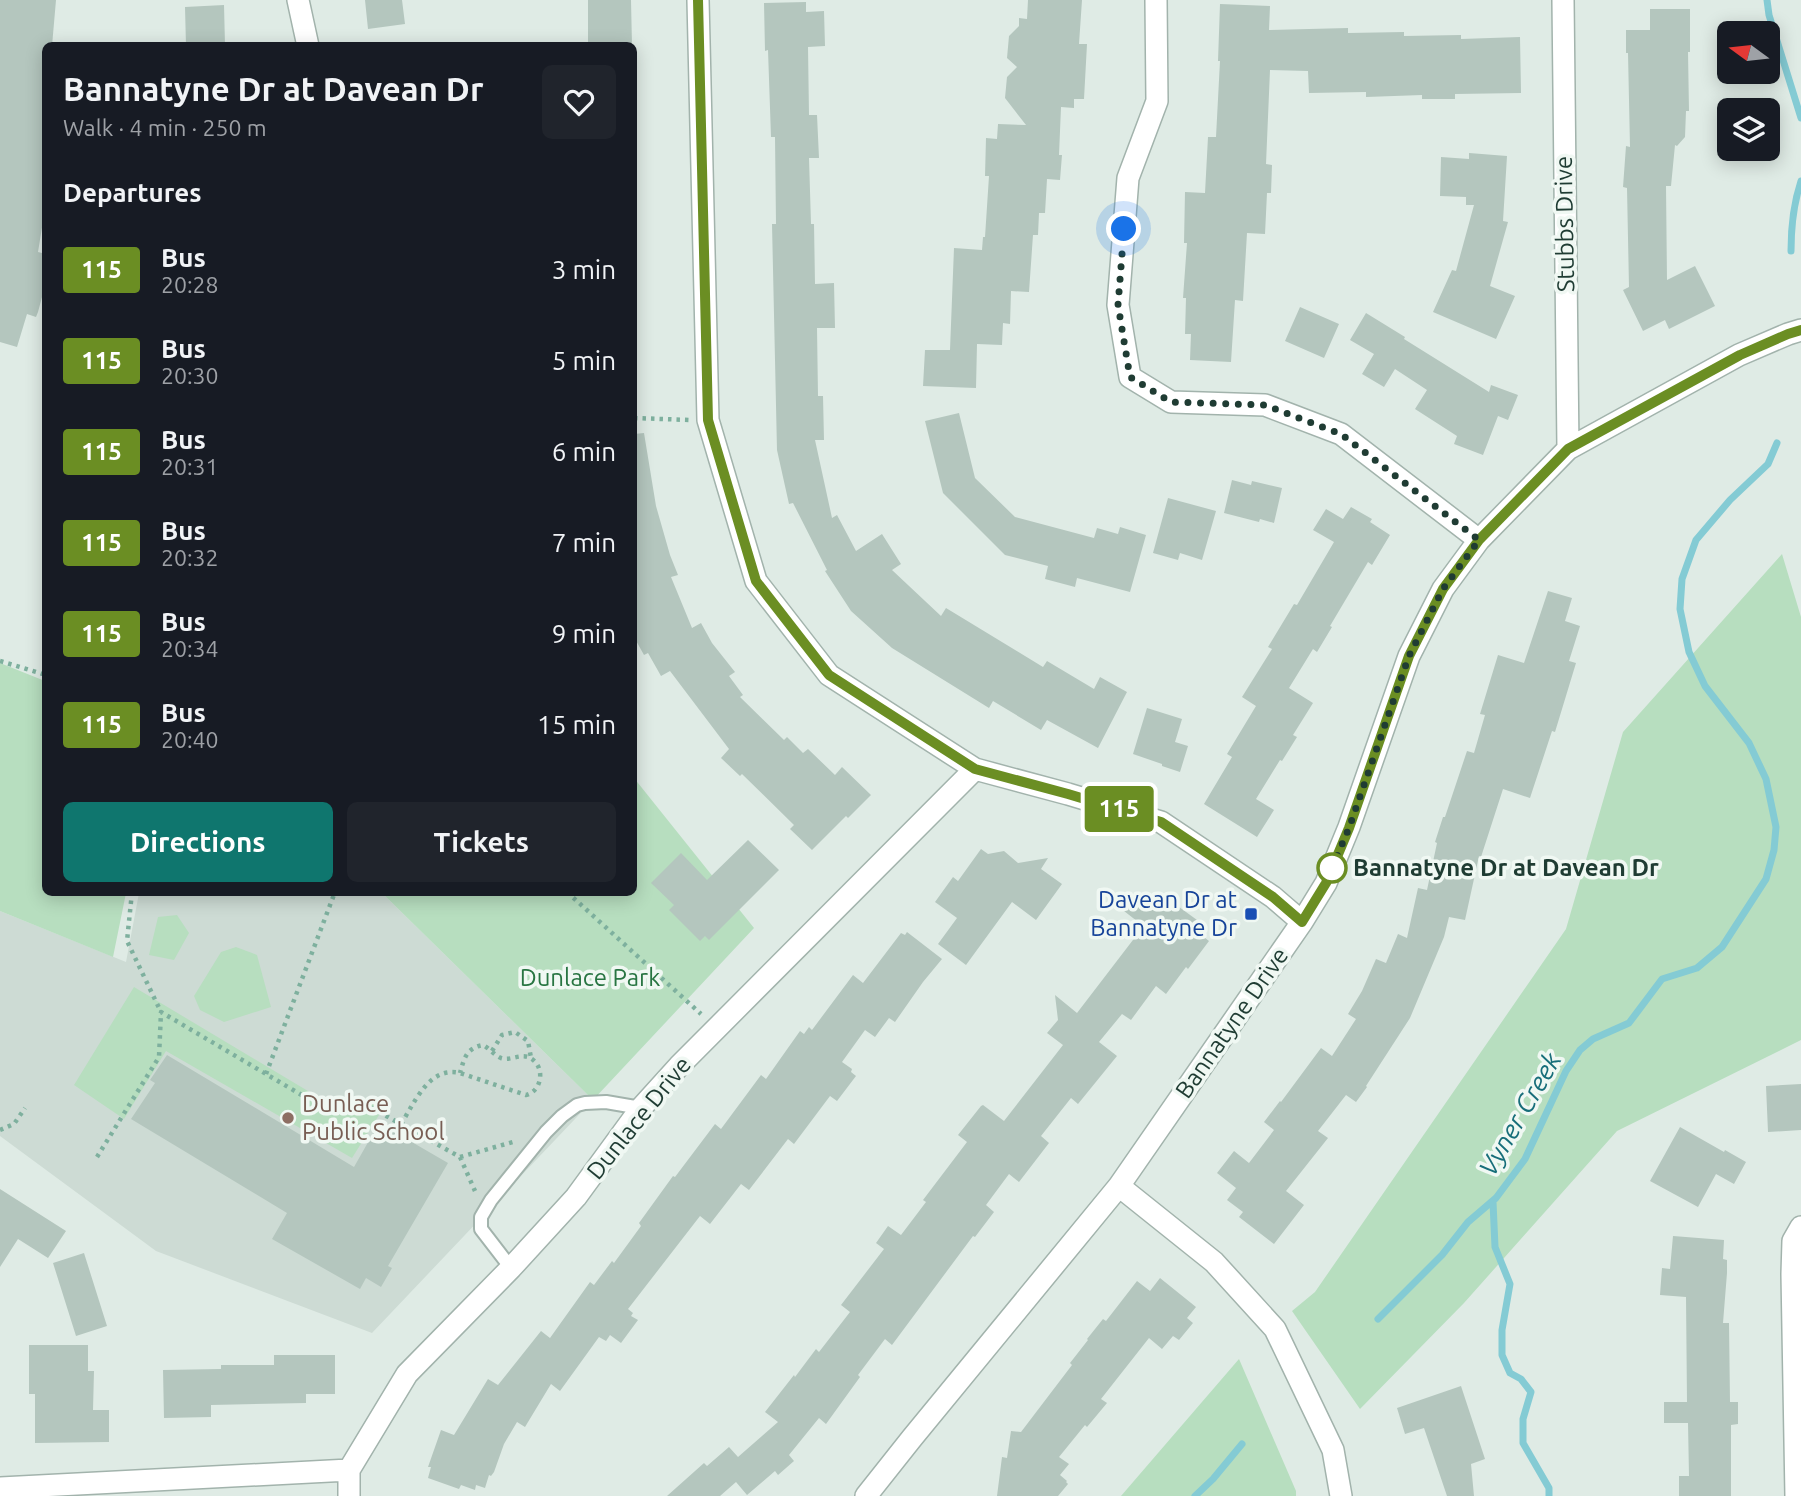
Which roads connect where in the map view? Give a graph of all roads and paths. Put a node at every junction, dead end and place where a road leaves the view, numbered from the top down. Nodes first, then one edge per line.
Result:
1 (298, 0) edge
2 (698, 0) edge
3 (1156, 0) edge
4 (1563, 0) edge
5 (307, 42) edge
6 (1801, 330) edge
7 (637, 418) edge
8 (708, 420) junction
9 (1568, 449) junction
10 (1479, 540) junction
11 (0, 661) edge
12 (42, 674) edge
13 (975, 769) junction
14 (132, 896) edge
15 (333, 896) edge
16 (571, 896) edge
17 (1302, 922) junction
18 (161, 1012) junction
19 (718, 1028) junction
20 (492, 1051) junction
21 (531, 1058) junction
22 (460, 1073) junction
23 (266, 1074) junction
24 (25, 1108) dead end
25 (641, 1108) junction
26 (401, 1124) junction
27 (0, 1130) edge
28 (546, 1132) junction
29 (97, 1157) dead end
30 (460, 1157) junction
31 (1119, 1186) junction
32 (483, 1211) junction
33 (1801, 1227) edge
34 (511, 1268) junction
35 (349, 1470) junction
36 (0, 1488) edge
37 (349, 1496) edge
38 (866, 1496) edge
39 (1341, 1496) edge
40 (1796, 1496) edge

1 - 5 street
2 - 8 street
3 - 10 street
4 - 9 street, Stubbs Drive
6 - 9 street, Bannatyne Drive
7 - 8 path
8 - 13 street
9 - 10 street, Bannatyne Drive
10 - 17 street, Bannatyne Drive
11 - 12 path
13 - 17 street
13 - 19 street, Dunlace Drive
14 - 18 path
15 - 23 path
16 - 19 path
17 - 31 street, Bannatyne Drive
18 - 23 path
18 - 29 path
19 - 25 street, Dunlace Drive
20 - 21 path
20 - 21 path
20 - 22 path
21 - 22 path
22 - 26 path
23 - 26 path
24 - 27 path
25 - 28 lane
25 - 34 street, Dunlace Drive
26 - 30 path
28 - 30 path
28 - 32 lane
30 - 32 path
31 - 38 street, Bannatyne Drive
31 - 39 street
32 - 34 lane
33 - 40 street
34 - 35 street, Dunlace Drive
35 - 36 street
35 - 37 street

